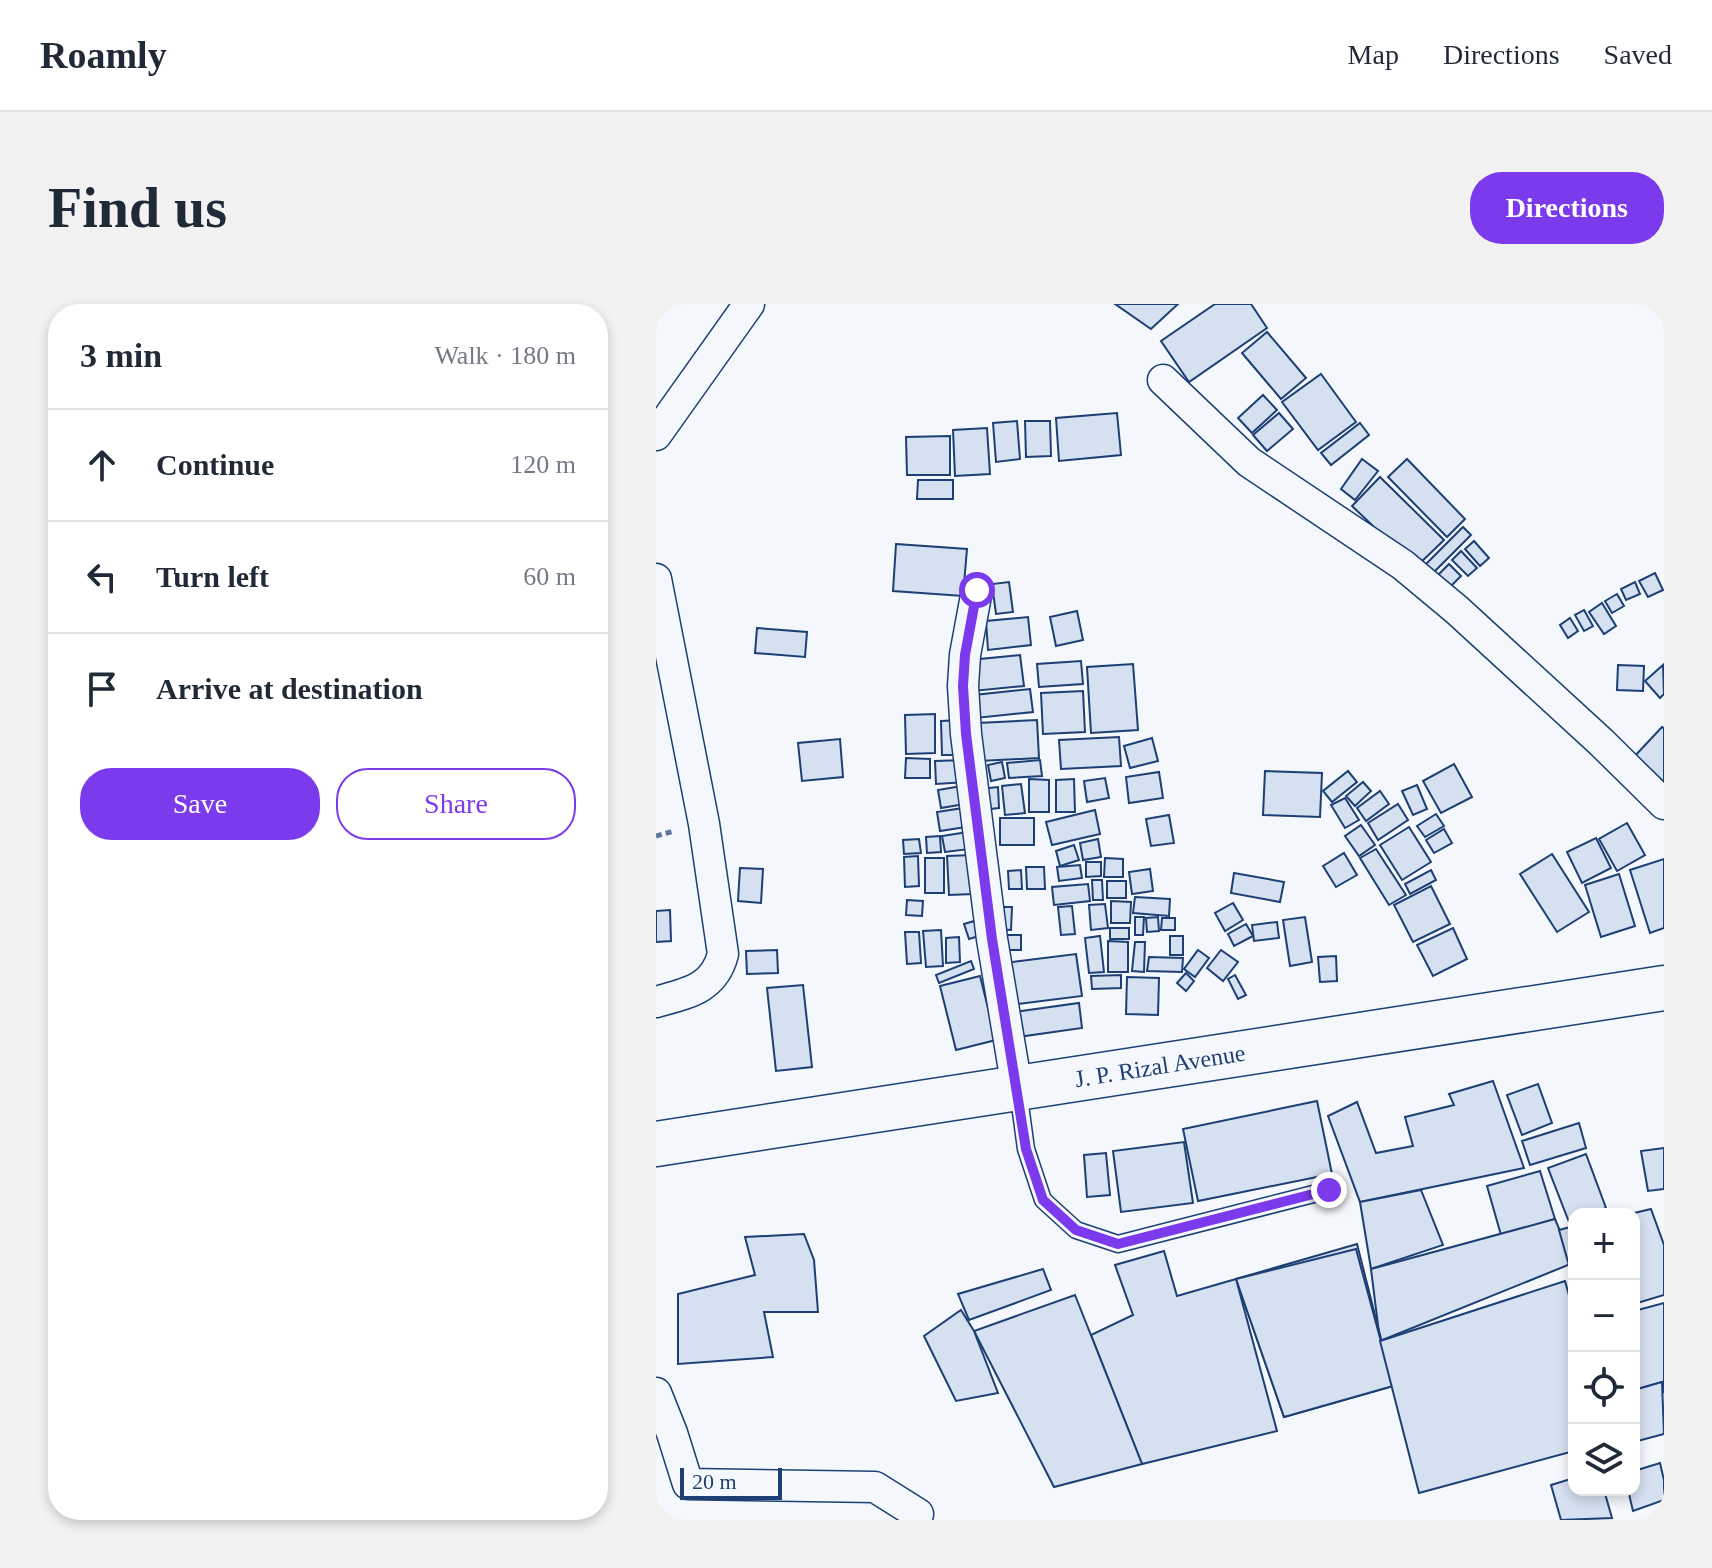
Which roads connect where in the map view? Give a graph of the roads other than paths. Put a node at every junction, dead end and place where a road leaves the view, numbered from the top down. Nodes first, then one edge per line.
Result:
1 (749, 304) edge
2 (1163, 380) dead end
3 (656, 435) edge
4 (656, 579) edge
5 (977, 590) dead end
6 (1664, 804) edge
7 (1664, 988) edge
8 (656, 1002) edge
9 (1017, 1088) junction
10 (656, 1144) edge
11 (1329, 1190) dead end
12 (656, 1393) edge
13 (918, 1514) dead end

1 - 3 street
2 - 6 street
4 - 8 street
5 - 9 street
7 - 9 main road, J. P. Rizal Avenue
9 - 10 main road, J. P. Rizal Avenue
9 - 11 lane
12 - 13 street

